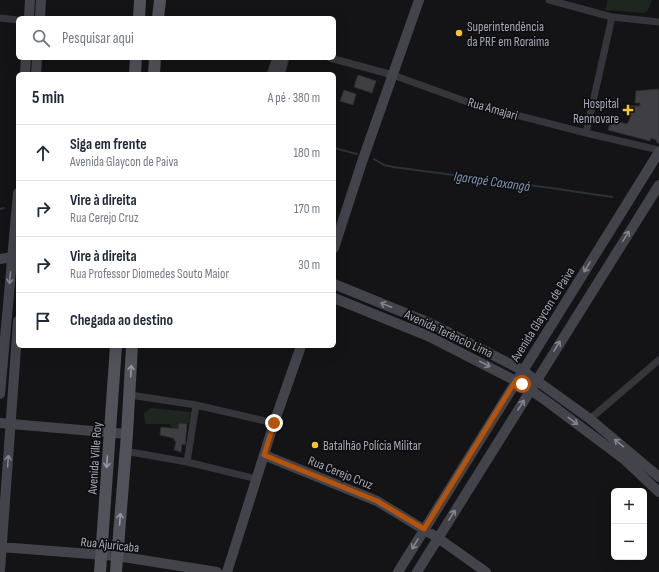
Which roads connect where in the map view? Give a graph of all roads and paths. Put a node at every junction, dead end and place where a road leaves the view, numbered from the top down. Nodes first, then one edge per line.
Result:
1 (30, 0) edge
2 (41, 0) edge
3 (140, 0) edge
4 (160, 0) edge
5 (419, 0) edge
6 (549, 0) edge
7 (29, 16) edge
8 (39, 16) edge
9 (139, 16) edge
10 (158, 16) edge
11 (612, 17) junction
12 (0, 18) edge
13 (16, 20) edge
14 (659, 22) edge
15 (26, 60) edge
16 (37, 60) edge
17 (136, 60) edge
18 (155, 60) edge
19 (336, 60) edge
20 (25, 72) edge
21 (36, 72) edge
22 (135, 72) edge
23 (154, 72) edge
24 (393, 74) junction
25 (586, 133) junction
26 (659, 151) edge
27 (657, 188) edge
28 (16, 234) edge
29 (336, 242) edge
30 (15, 257) edge
31 (0, 259) edge
32 (336, 285) edge
33 (336, 299) edge
34 (458, 336) junction
35 (452, 347) junction
36 (16, 348) edge
37 (116, 348) edge
38 (132, 348) edge
39 (300, 348) edge
40 (659, 360) edge
41 (522, 370) junction
42 (516, 380) junction
43 (536, 380) junction
44 (531, 390) junction
45 (0, 394) edge
46 (130, 395) junction
47 (196, 405) junction
48 (590, 419) junction
49 (0, 423) edge
50 (11, 423) junction
51 (274, 423) junction
52 (109, 433) junction
53 (127, 434) junction
54 (125, 450) junction
55 (264, 455) junction
56 (628, 457) junction
57 (187, 462) junction
58 (658, 475) edge
59 (257, 479) junction
60 (659, 492) edge
61 (424, 529) junction
62 (438, 538) junction
63 (1, 547) edge
64 (101, 555) junction
65 (117, 556) junction
66 (0, 570) edge
67 (100, 572) edge
68 (116, 572) edge
69 (217, 572) edge
70 (227, 572) edge
71 (398, 572) edge
72 (417, 572) edge
73 (486, 572) edge

1 - 7 main road
2 - 8 main road
3 - 9 main road
4 - 10 main road
5 - 24 main road
6 - 11 street
11 - 14 street
11 - 25 street
12 - 13 street
15 - 20 main road
16 - 21 main road
17 - 22 main road
18 - 23 main road
19 - 24 street, Rua Amajari
24 - 25 street, Rua Amajari
24 - 29 main road
25 - 26 street, Rua Amajari
26 -> 41 main road, Avenida Glaycon de Paiva
43 -> 27 main road
28 - 30 main road
30 - 31 main road
30 -> 45 main road
34 -> 32 main road, Avenida Terêncio Lima
33 - 35 main road, Avenida Terêncio Lima
34 - 35 main road
34 - 41 main road, Avenida Terêncio Lima
35 -> 42 main road, Avenida Terêncio Lima
36 - 50 main road
37 - 52 main road, Avenida Ville Roy
46 -> 38 main road
39 - 51 main road
40 - 48 street
41 - 42 main road, Avenida Glaycon de Paiva
41 - 43 main road, Avenida Terêncio Lima
42 - 44 main road, Avenida Terêncio Lima
42 - 61 main road, Avenida Glaycon de Paiva
43 - 44 main road
43 - 48 main road, Avenida Terêncio Lima
44 -> 56 main road, Avenida Terêncio Lima
62 -> 44 main road
46 - 47 street
46 - 53 main road
47 - 51 street
47 - 57 street
56 -> 48 main road, Avenida Terêncio Lima
49 - 50 main road
50 - 52 main road
63 -> 50 main road
51 - 55 main road
52 - 53 main road
52 -> 64 main road, Avenida Ville Roy
53 - 54 main road
54 - 57 street
65 -> 54 main road
55 - 59 main road
55 - 61 main road, Rua Cerejo Cruz
56 - 58 main road, Avenida Terêncio Lima
56 - 60 main road, Avenida Terêncio Lima
57 - 59 street
59 - 70 main road
61 - 62 main road, Rua Cerejo Cruz
61 -> 71 main road, Avenida Glaycon de Paiva
62 - 72 main road
62 - 73 main road, Rua Cerejo Cruz
63 - 64 main road, Rua Ajuricaba
63 - 66 main road
64 - 65 main road, Rua Ajuricaba
64 - 67 main road, Avenida Ville Roy
65 - 68 main road
65 - 69 main road, Rua Ajuricaba

